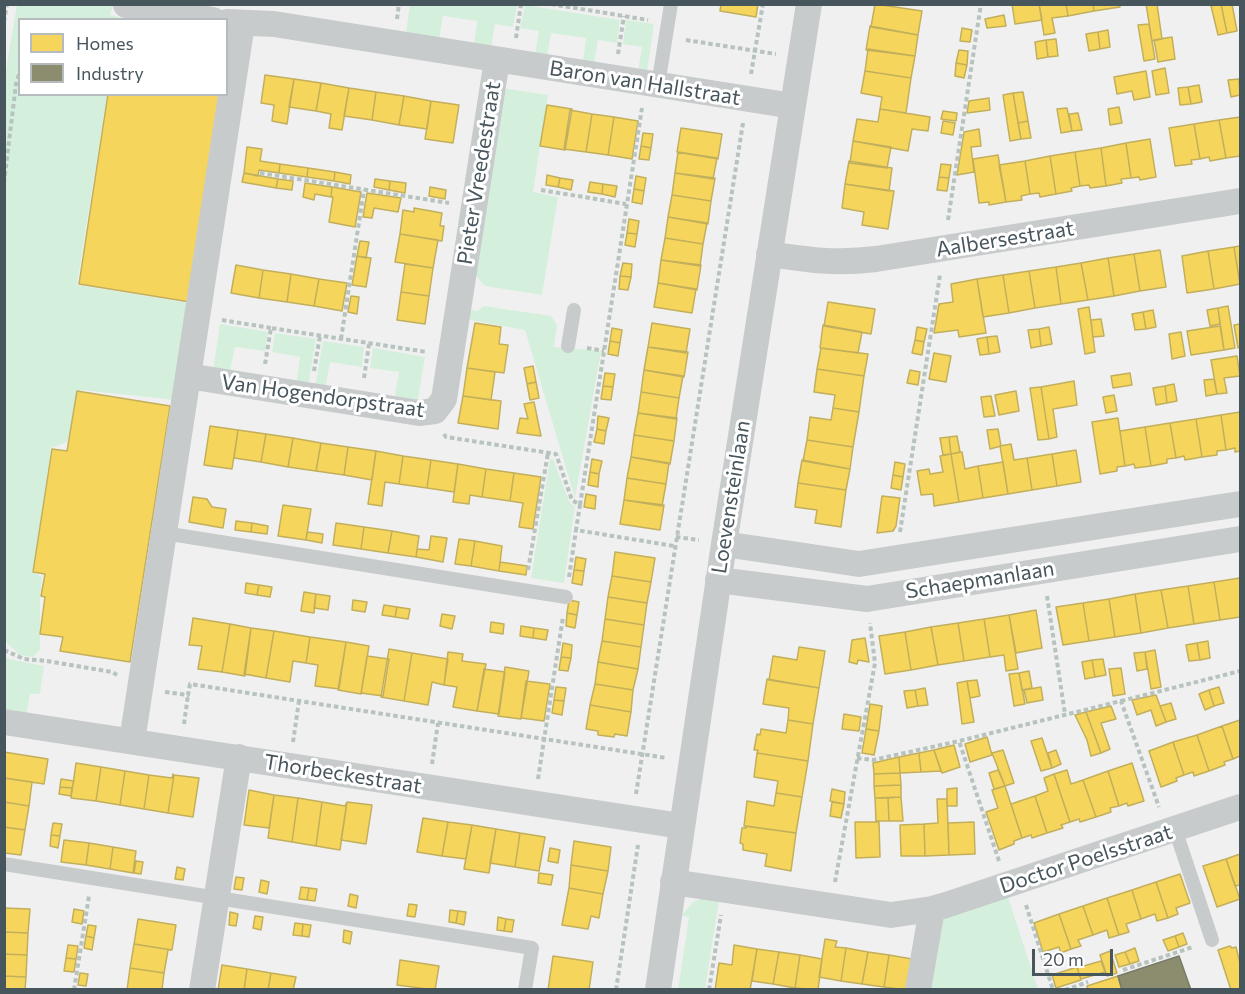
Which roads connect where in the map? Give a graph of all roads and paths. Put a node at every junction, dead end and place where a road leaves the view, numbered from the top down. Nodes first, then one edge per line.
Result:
1 (7, 4) edge
2 (551, 4) edge
3 (671, 4) edge
4 (762, 4) edge
5 (809, 4) edge
6 (981, 4) edge
7 (126, 5) edge
8 (624, 16) junction
9 (201, 18) edge
10 (4, 22) edge
11 (234, 23) edge
12 (668, 23) junction
13 (666, 37) junction
14 (755, 51) junction
15 (801, 58) junction
16 (496, 60) junction
17 (228, 71) edge
18 (614, 78) junction
19 (18, 81) edge
20 (652, 84) junction
21 (225, 96) edge
22 (747, 99) junction
23 (793, 106) junction
24 (260, 173) dead end
25 (4, 183) edge
26 (364, 190) junction
27 (541, 190) dead end
28 (1240, 201) edge
29 (627, 204) junction
30 (472, 206) junction
31 (944, 248) junction
32 (770, 254) junction
33 (574, 310) dead end
34 (197, 316) junction
35 (271, 328) junction
36 (320, 336) junction
37 (340, 339) junction
38 (369, 344) junction
39 (568, 346) dead end
40 (450, 356) junction
41 (188, 376) junction
42 (261, 388) junction
43 (310, 396) junction
44 (360, 404) junction
45 (435, 411) junction
46 (548, 453) junction
47 (1240, 504) edge
48 (580, 505) junction
49 (576, 530) junction
50 (164, 533) junction
51 (1240, 539) edge
52 (724, 544) junction
53 (674, 546) junction
54 (896, 560) junction
55 (1043, 570) junction
56 (718, 580) junction
57 (525, 591) junction
58 (566, 597) junction
59 (867, 599) junction
60 (4, 650) edge
61 (1240, 671) edge
62 (140, 688) junction
63 (299, 701) junction
64 (1121, 701) junction
65 (1065, 714) junction
66 (4, 722) edge
67 (438, 723) junction
68 (544, 739) junction
69 (132, 741) junction
70 (959, 741) junction
71 (642, 755) junction
72 (239, 757) junction
73 (857, 758) junction
74 (692, 762) junction
75 (290, 765) junction
76 (428, 787) junction
77 (534, 803) junction
78 (1240, 807) edge
79 (637, 819) junction
80 (681, 826) junction
81 (1172, 830) junction
82 (4, 864) edge
83 (92, 878) junction
84 (673, 882) junction
85 (1013, 883) junction
86 (724, 890) junction
87 (217, 897) junction
88 (831, 907) junction
89 (932, 909) junction
90 (1212, 940) joint
91 (1123, 970) dead end
92 (1088, 982) dead end
93 (74, 990) edge
94 (202, 990) edge
95 (525, 990) edge
96 (615, 990) edge
97 (658, 990) edge
98 (709, 990) edge
99 (918, 990) edge
100 (1053, 990) edge
101 (1065, 990) edge

1 - 10 path
2 - 8 path
3 - 12 lane
4 - 14 path
5 - 15 street, Loevensteinlaan
6 - 31 path
7 - 9 street
8 - 12 path
8 - 18 path
11 - 16 street, Pieter Vreedestraat
11 - 17 street
12 - 13 lane
13 - 14 path
13 - 20 lane
14 - 15 path
14 - 22 path
15 - 23 street, Loevensteinlaan
16 - 18 street, Baron van Hallstraat
16 - 30 street, Pieter Vreedestraat
18 - 20 street, Baron van Hallstraat
19 - 25 path
20 - 22 street, Baron van Hallstraat
20 - 29 path
21 - 34 street
22 - 23 street, Baron van Hallstraat
22 - 53 path
23 - 32 street, Loevensteinlaan
24 - 26 path
26 - 30 path
26 - 37 path
27 - 29 path
28 - 31 street, Aalbersestraat
29 - 48 path
30 - 40 street, Pieter Vreedestraat
31 - 32 street, Aalbersestraat
31 - 54 path
32 - 52 street, Loevensteinlaan
33 - 39 lane
34 - 35 path
34 - 41 street
35 - 36 path
35 - 42 path
36 - 37 path
36 - 43 path
37 - 38 path
38 - 40 path
38 - 44 path
40 - 45 street, Pieter Vreedestraat
41 - 42 street, Van Hogendorpstraat
41 - 50 street
42 - 43 street, Van Hogendorpstraat
43 - 44 street, Van Hogendorpstraat
44 - 45 street, Van Hogendorpstraat
45 - 46 path, Van Hogendorpstraat
46 - 48 path
46 - 57 path
47 - 54 street, Schaepmanlaan
48 - 49 path
49 - 53 path
49 - 58 path
50 - 57 lane
50 - 62 street
51 - 55 street, Schaepmanlaan
52 - 54 street, Schaepmanlaan
52 - 56 street, Loevensteinlaan
53 - 71 path
55 - 59 street, Schaepmanlaan
55 - 65 path
56 - 59 street, Schaepmanlaan
56 - 74 street, Loevensteinlaan
57 - 58 lane
58 - 68 path
59 - 73 path
60 - 62 path
61 - 64 path
62 - 63 path
62 - 69 street
63 - 67 path
63 - 75 path
64 - 65 path
64 - 81 path
65 - 70 path
66 - 69 street, Thorbeckestraat
67 - 68 path
67 - 76 path
68 - 71 path
68 - 77 path
69 - 72 street, Thorbeckestraat
70 - 73 path
70 - 85 path
71 - 74 path
71 - 79 path
72 - 75 street, Thorbeckestraat
72 - 87 street
73 - 88 path
74 - 80 street, Loevensteinlaan
75 - 76 street, Thorbeckestraat
76 - 77 street, Thorbeckestraat
77 - 79 street, Thorbeckestraat
78 - 81 street, Doctor Poelsstraat
79 - 80 street, Thorbeckestraat
79 - 96 path
80 - 84 street, Loevensteinlaan
81 - 85 street, Doctor Poelsstraat
81 - 90 lane
82 - 83 lane
83 - 87 lane
83 - 93 path
84 - 86 street, Doctor Poelsstraat
84 - 97 street, Loevensteinlaan
85 - 89 street, Doctor Poelsstraat
85 - 100 path
86 - 88 street, Doctor Poelsstraat
86 - 98 path
87 - 94 street
87 - 95 lane
88 - 89 street, Doctor Poelsstraat
89 - 99 street
90 - 91 path
92 - 101 path

